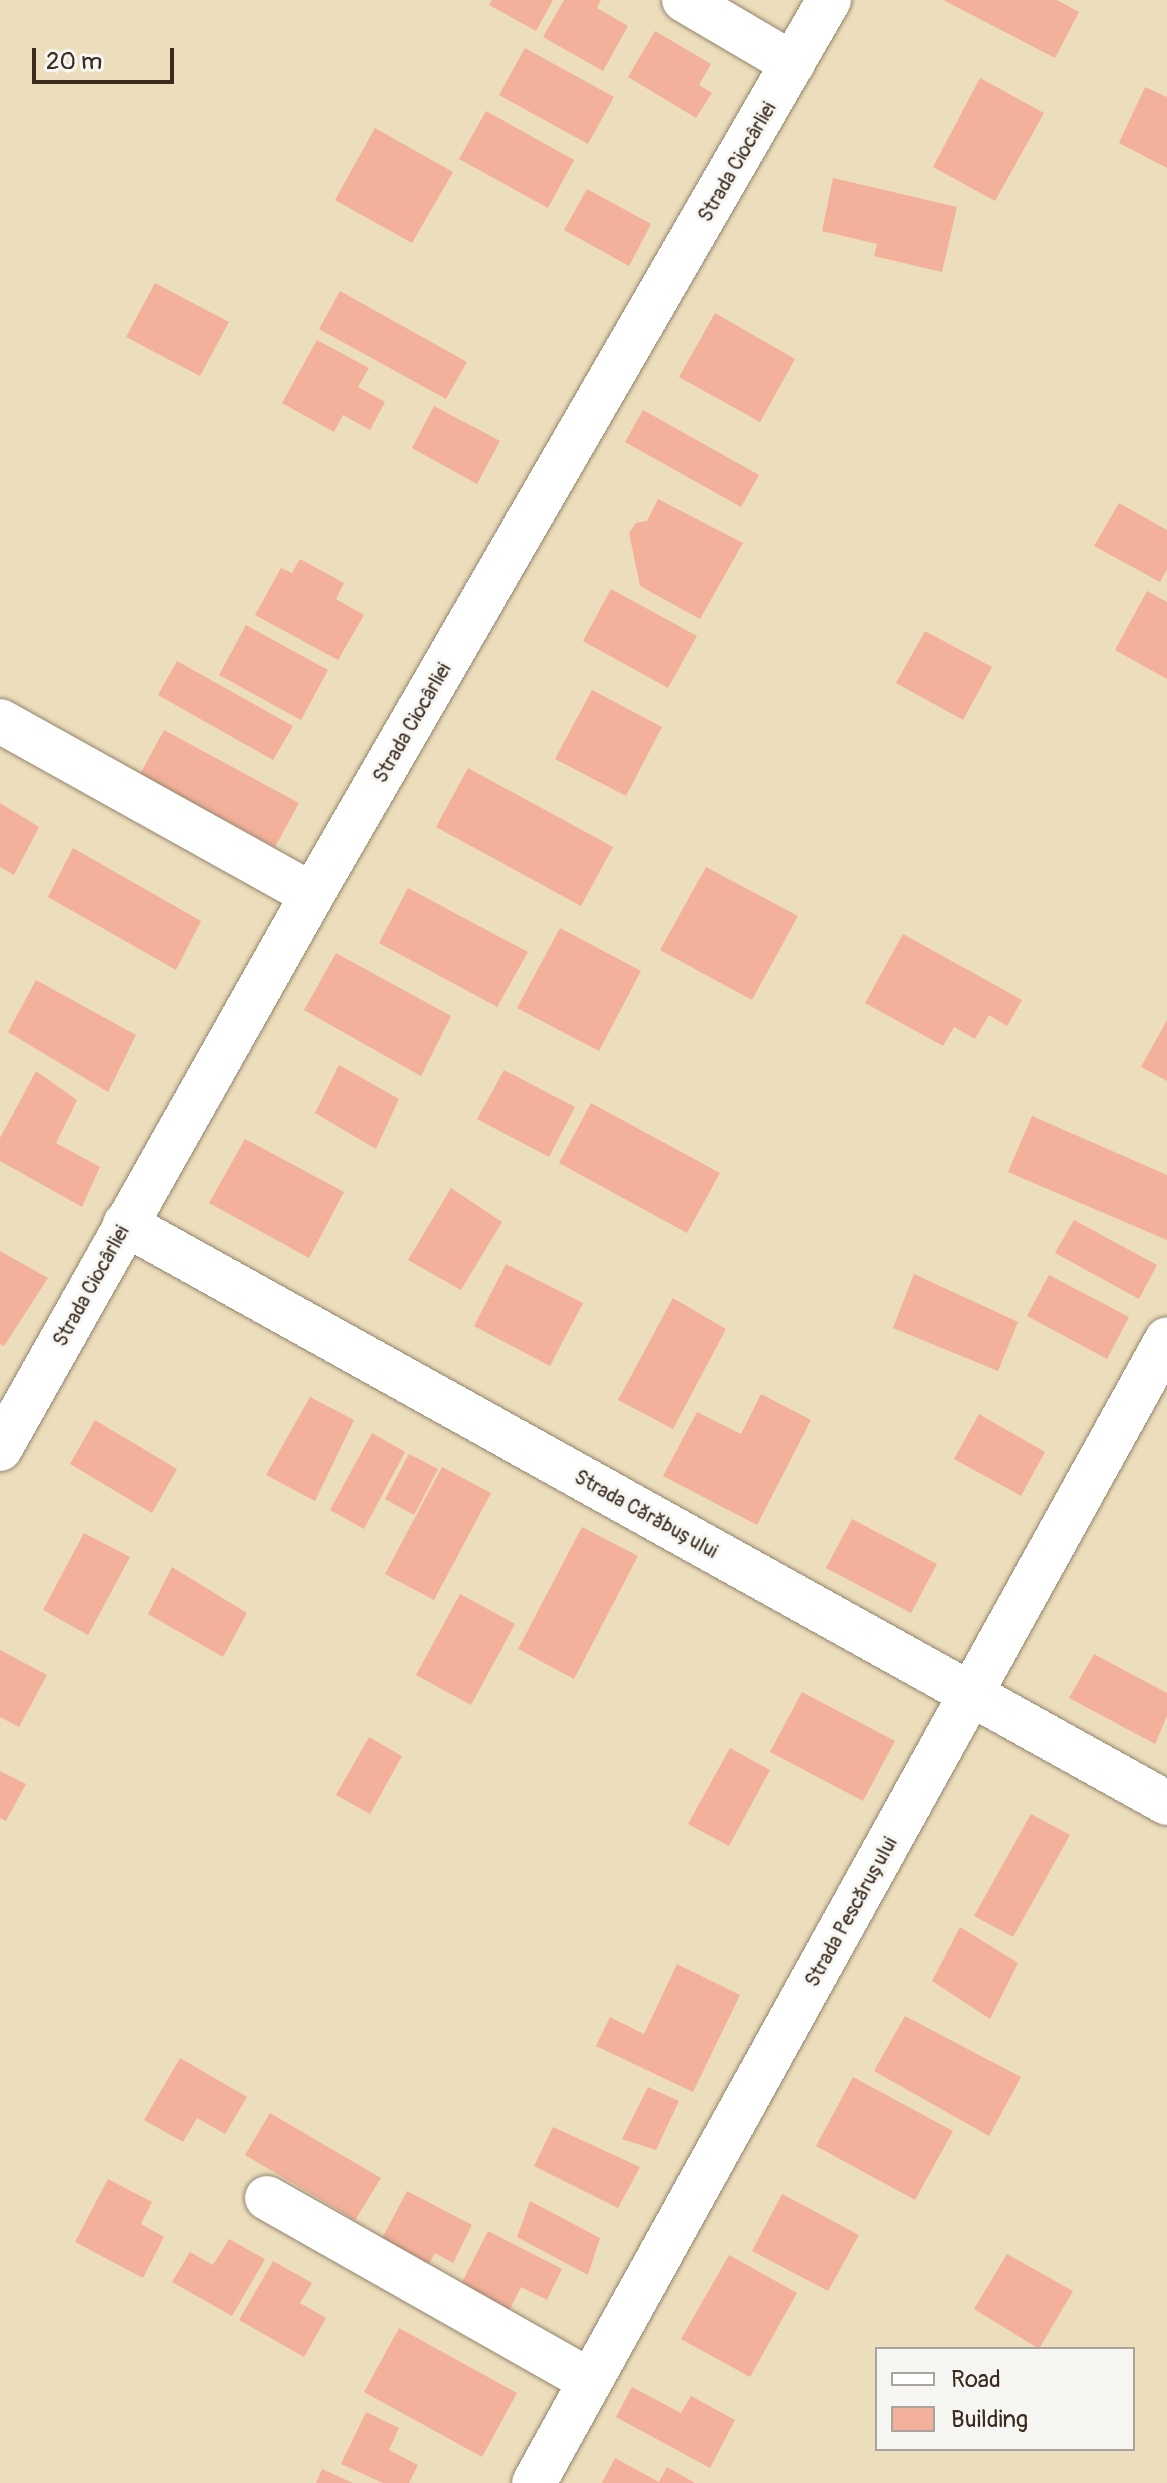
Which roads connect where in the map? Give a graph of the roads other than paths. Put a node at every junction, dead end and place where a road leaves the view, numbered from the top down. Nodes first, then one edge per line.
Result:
1 (684, 0) edge
2 (829, 0) edge
3 (793, 64) junction
4 (0, 721) edge
5 (312, 895) junction
6 (125, 1224) junction
7 (1167, 1339) edge
8 (0, 1449) edge
9 (972, 1696) junction
10 (1167, 1803) edge
11 (267, 2198) dead end
12 (589, 2380) junction
13 (534, 2483) edge

1 - 3 street
2 - 3 street, Strada Ciocârliei
3 - 5 street, Strada Ciocârliei
4 - 5 street
5 - 6 street, Strada Ciocârliei
6 - 8 street, Strada Ciocârliei
6 - 9 street, Strada Cărăbușului
7 - 9 street, Strada Pescărușului
9 - 10 street, Strada Cărăbușului
9 - 12 street, Strada Pescărușului
11 - 12 street
12 - 13 street, Strada Pescărușului

